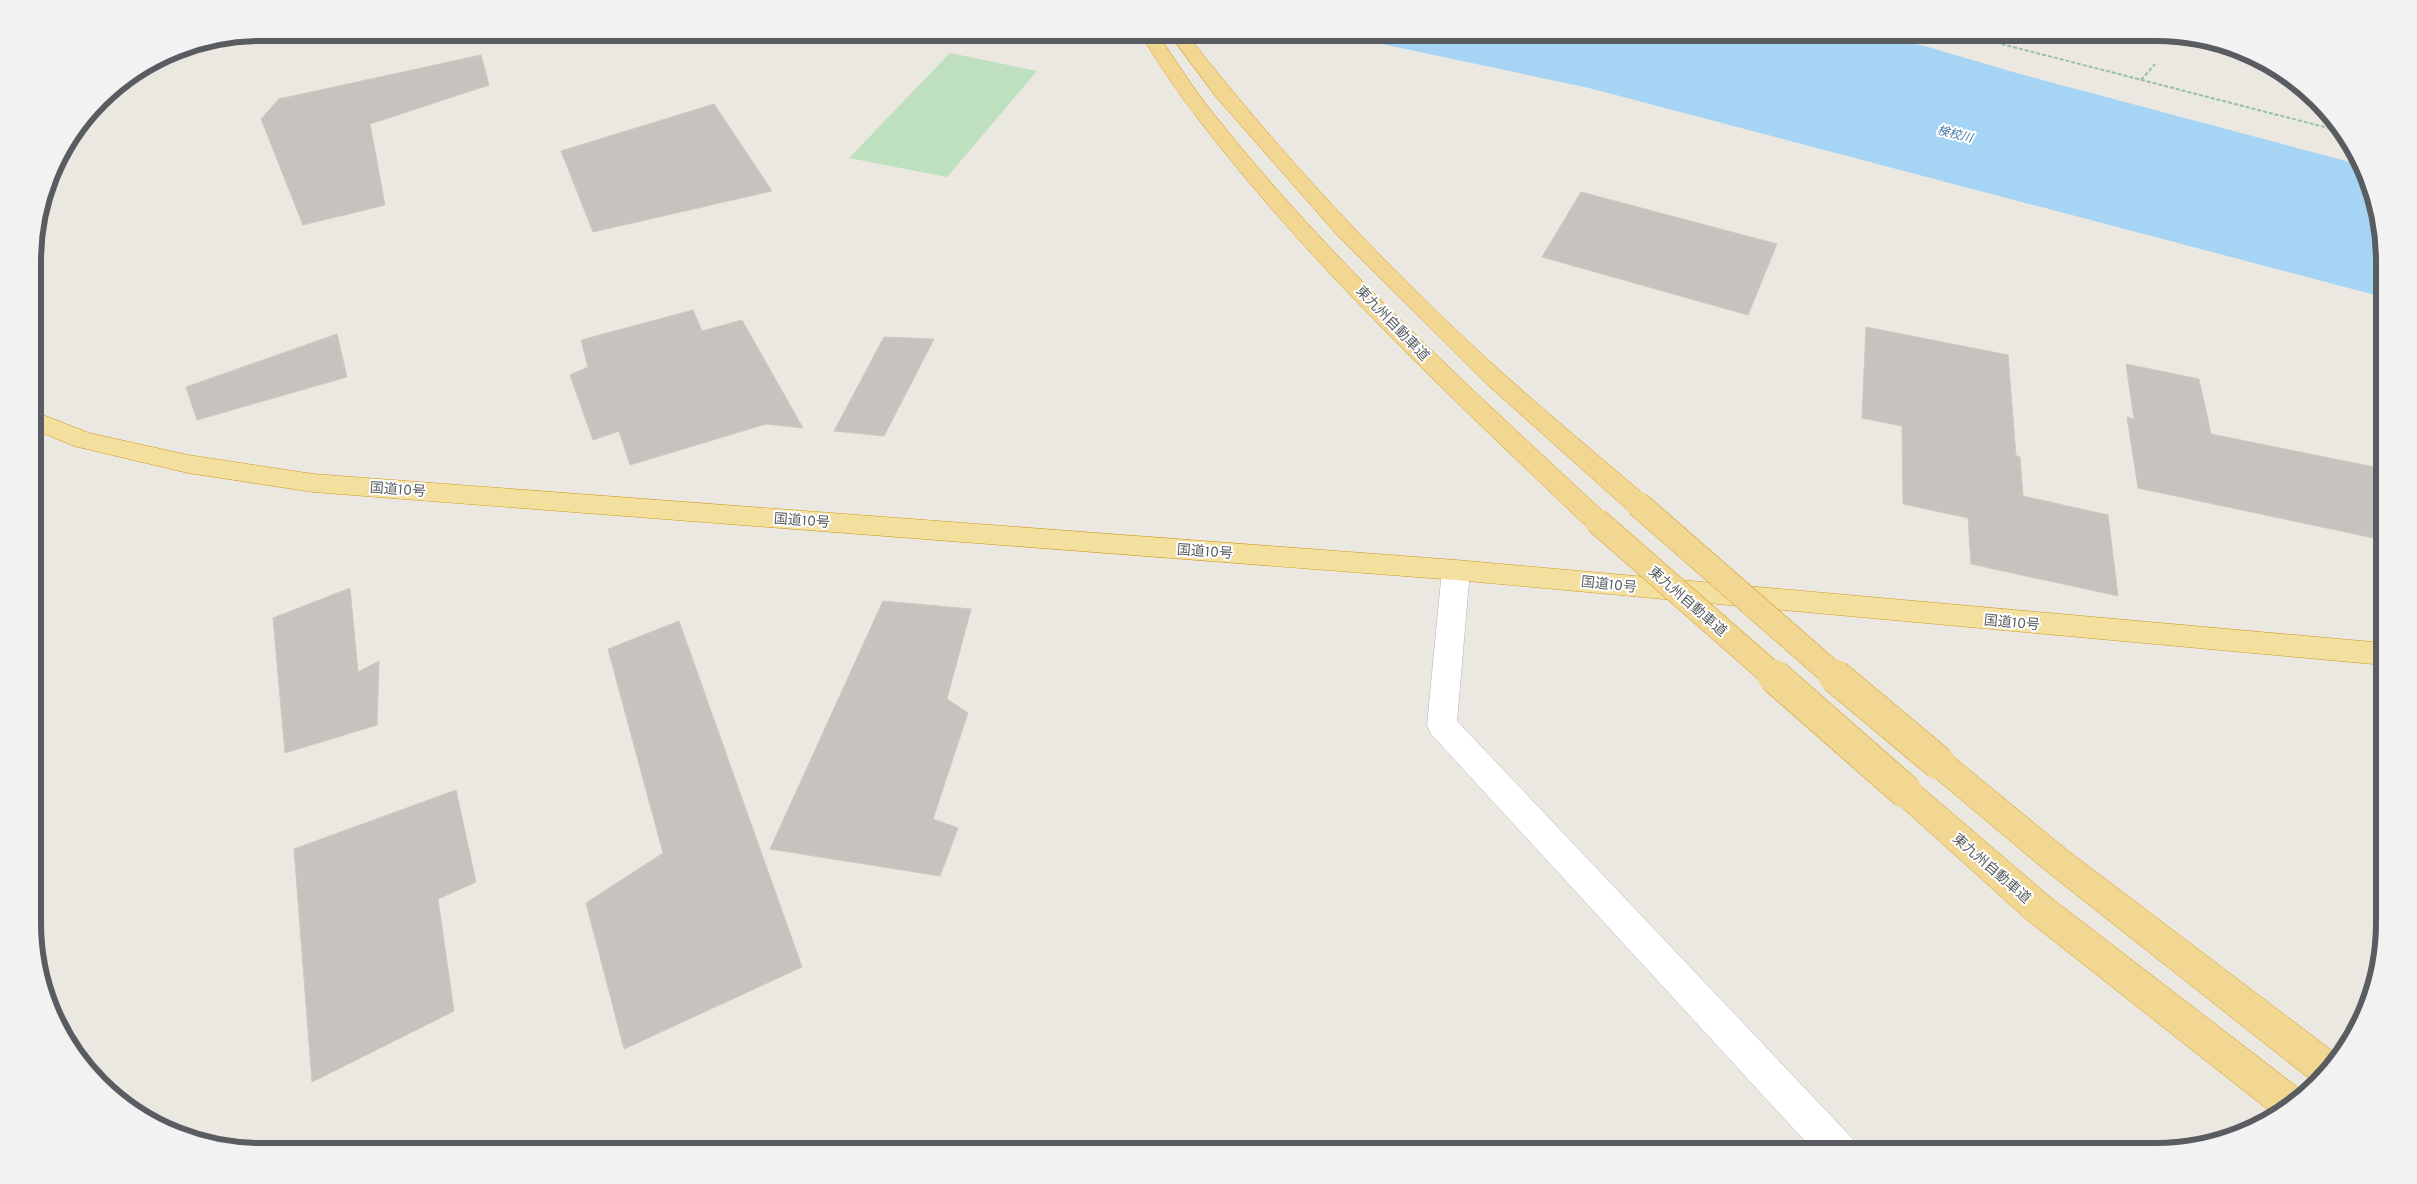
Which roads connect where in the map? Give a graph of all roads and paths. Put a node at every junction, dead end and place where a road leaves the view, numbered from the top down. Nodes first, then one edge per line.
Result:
1 (1153, 41) edge
2 (1183, 41) edge
3 (1990, 41) edge
4 (2331, 129) edge
5 (41, 422) edge
6 (1456, 570) junction
7 (2376, 653) edge
8 (2323, 1066) edge
9 (2286, 1100) edge
10 (1832, 1143) edge

1 - 9 highway, 東九州自動車道, bridge
2 - 8 highway, bridge
3 - 4 path
5 - 6 highway, 国道10号
6 - 7 highway, 国道10号
6 - 10 street

